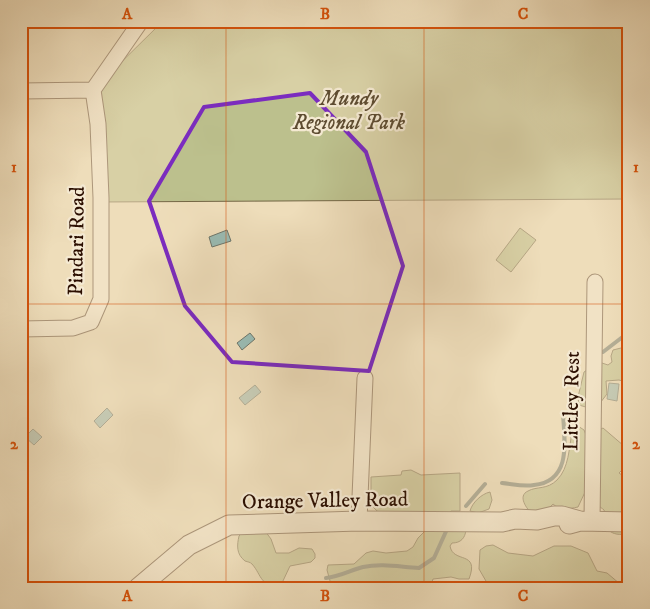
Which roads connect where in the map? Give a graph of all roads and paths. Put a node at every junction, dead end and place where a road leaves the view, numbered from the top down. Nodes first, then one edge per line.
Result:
1 (141, 21) edge
2 (93, 90) junction
3 (21, 91) edge
4 (595, 282) dead end
5 (21, 328) edge
6 (365, 378) dead end
7 (359, 521) junction
8 (586, 521) junction
9 (629, 522) edge
10 (138, 588) edge

1 - 2 street
2 - 3 street
2 - 5 street, Pindari Road
4 - 8 street, Littley Rest
6 - 7 street
7 - 8 street, Orange Valley Road
7 - 10 street, Orange Valley Road
8 - 9 street, Orange Valley Road

